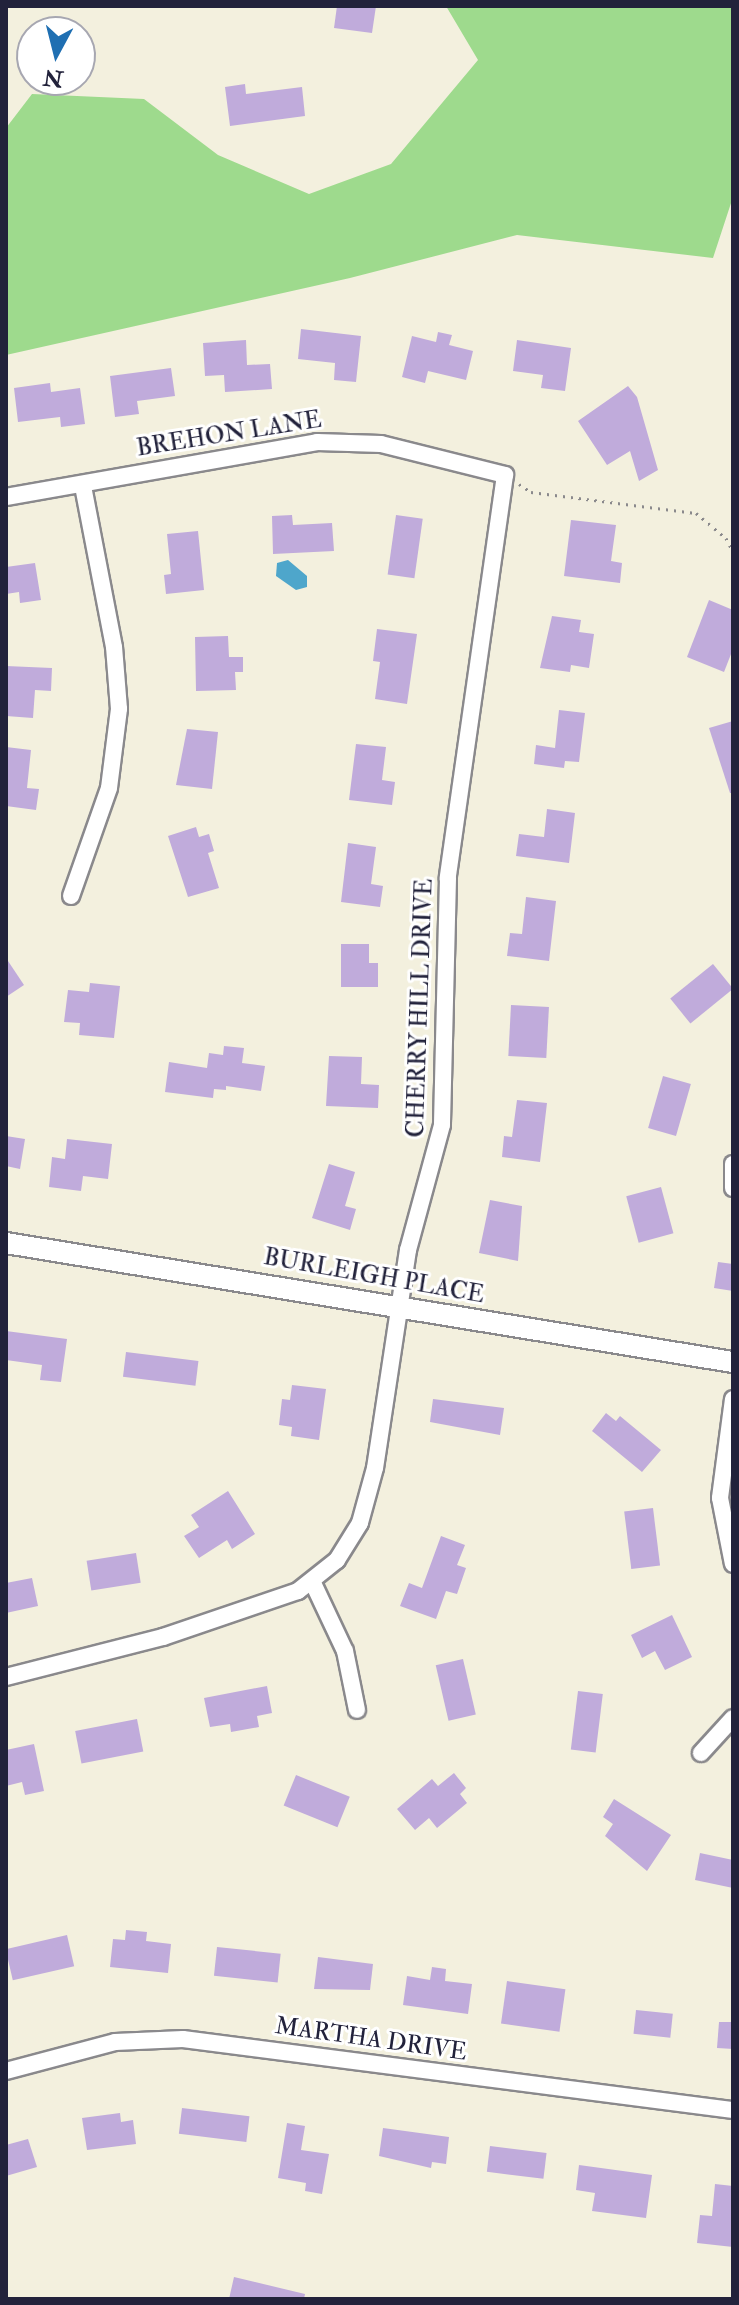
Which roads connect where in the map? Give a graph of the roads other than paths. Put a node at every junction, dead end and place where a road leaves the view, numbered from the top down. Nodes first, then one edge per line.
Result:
1 (505, 475) joint
2 (83, 486) junction
3 (6, 497) edge
4 (71, 896) dead end
5 (733, 1164) edge
6 (733, 1188) edge
7 (6, 1243) edge
8 (398, 1305) junction
9 (733, 1362) edge
10 (733, 1399) edge
11 (733, 1564) edge
12 (312, 1581) junction
13 (6, 1677) edge
14 (357, 1710) dead end
15 (733, 1718) edge
16 (701, 1753) dead end
17 (6, 2071) edge
18 (733, 2110) edge

1 - 2 street, BREHON LANE
1 - 8 street, CHERRY HILL DRIVE
2 - 3 street, BREHON LANE
2 - 4 street
5 - 6 street
7 - 8 street, BURLEIGH PLACE
8 - 9 street, BURLEIGH PLACE
8 - 12 street, CHERRY HILL DRIVE
10 - 11 street
12 - 13 street, CHERRY HILL DRIVE
12 - 14 street
15 - 16 street
17 - 18 street, MARTHA DRIVE

